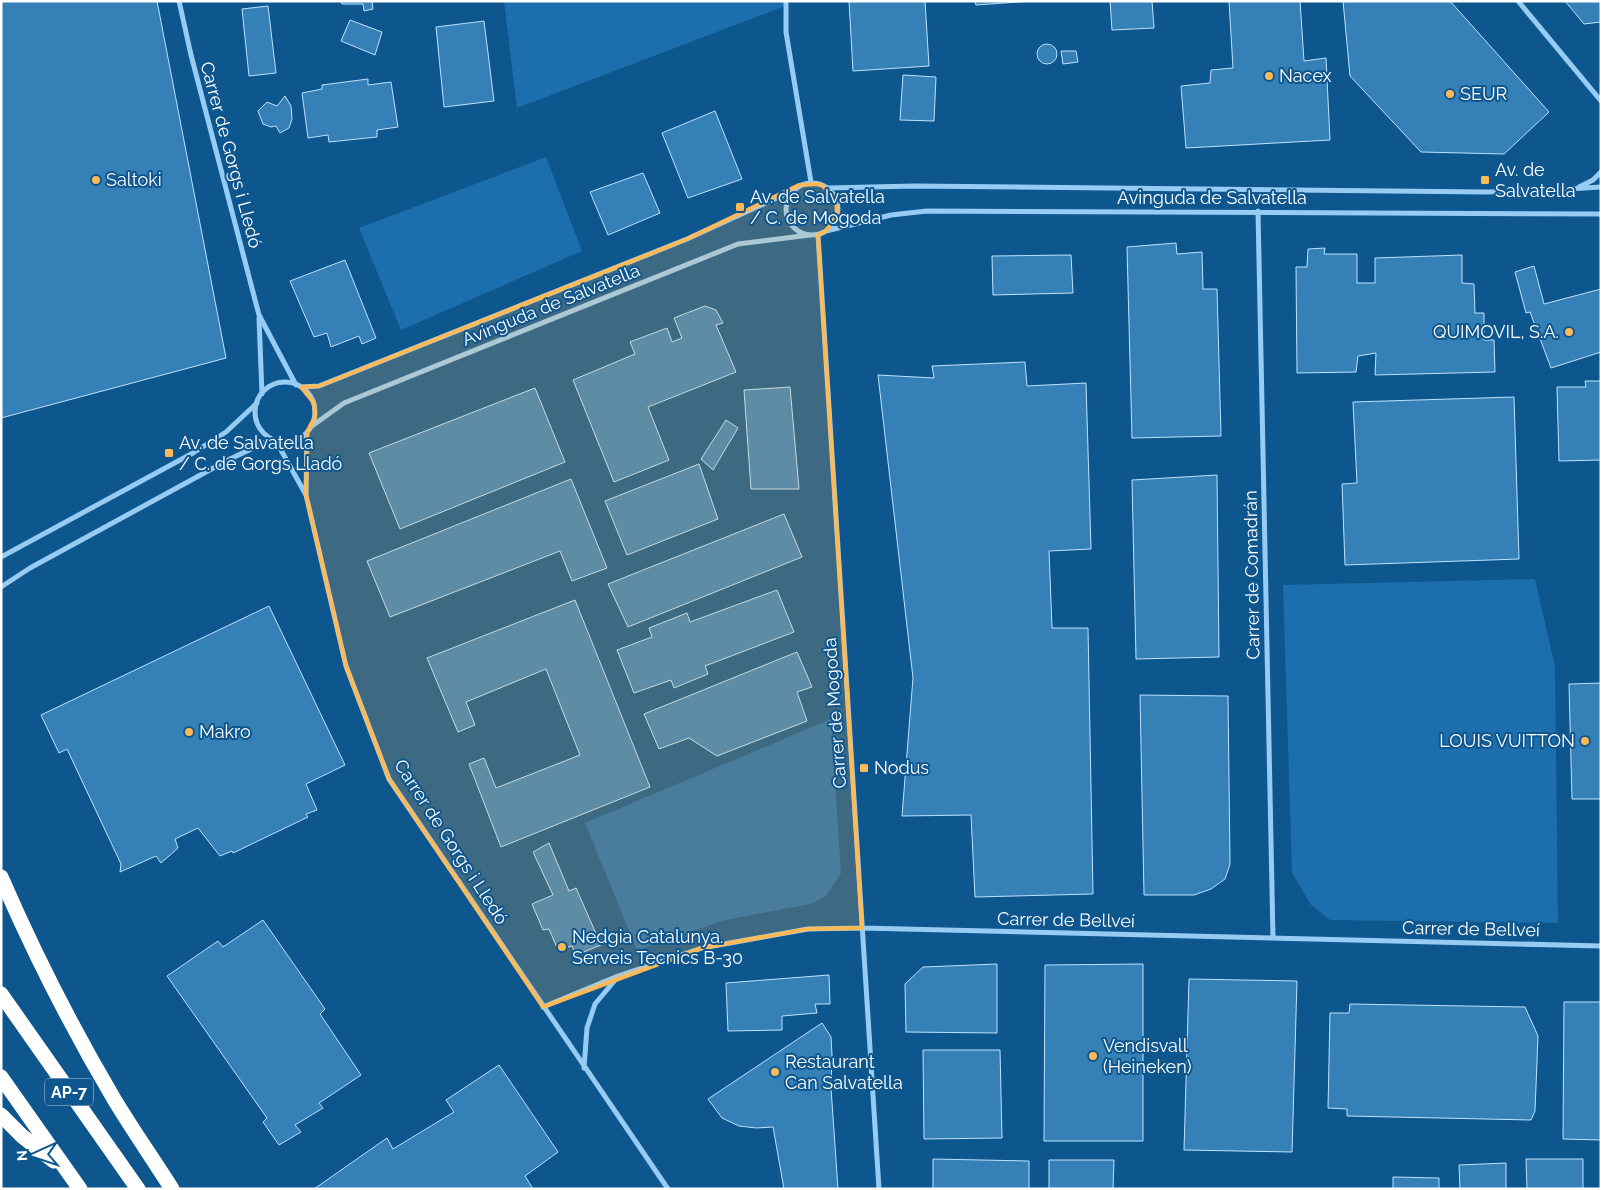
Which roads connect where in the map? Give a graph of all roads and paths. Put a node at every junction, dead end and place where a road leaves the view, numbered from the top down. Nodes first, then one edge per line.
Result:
1 (179, 1) edge
2 (786, 1) edge
3 (1518, 1) edge
4 (1601, 101) edge
5 (1601, 172) edge
6 (811, 182) junction
7 (1601, 186) edge
8 (828, 188) junction
9 (1575, 190) junction
10 (792, 191) junction
11 (1258, 211) junction
12 (1601, 214) edge
13 (826, 231) junction
14 (810, 235) junction
15 (818, 235) junction
16 (259, 315) junction
17 (298, 386) junction
18 (262, 394) junction
19 (256, 403) junction
20 (312, 426) junction
21 (307, 432) junction
22 (274, 440) junction
23 (306, 494) junction
24 (1, 558) edge
25 (1, 587) edge
26 (1, 877) edge
27 (862, 928) junction
28 (1273, 938) junction
29 (1601, 946) edge
30 (618, 976) junction
31 (1, 994) edge
32 (543, 1007) junction
33 (584, 1068) junction
34 (1, 1077) edge
35 (1, 1114) edge
36 (67, 1172) junction
37 (80, 1189) edge
38 (138, 1189) edge
39 (172, 1189) edge
40 (668, 1189) edge
41 (879, 1189) edge

1 - 16 street, Carrer de Gorgs i Lledó
2 - 6 street
3 - 4 street
5 - 9 street
6 - 8 street
6 - 10 street
7 - 9 street, Avinguda de Salvatella
8 - 9 street, Avinguda de Salvatella
8 - 13 street
10 - 14 street
10 - 17 street, Avinguda de Salvatella
11 - 12 street, Avinguda de Salvatella
11 - 13 street, Avinguda de Salvatella
11 - 28 street, Carrer de Comadrán
13 - 15 street
14 - 15 street
14 - 20 street, Avinguda de Salvatella
15 - 27 street, Carrer de Mogoda
16 - 17 street, Carrer de Gorgs i Lledó
16 - 18 street, Carrer de Gorgs i Lledó
17 - 18 street
17 - 20 street
18 - 19 street
19 - 22 street
19 - 24 street
20 - 21 street
21 - 22 street
21 - 23 street, Carrer de Gorgs i Lledó
22 - 23 street, Carrer de Gorgs i Lledó
22 - 25 street
23 - 32 street, Carrer de Gorgs i Lledó
26 - 39 highway
27 - 28 street, Carrer de Bellveí
27 - 30 street, Carrer de Bellveí
27 - 41 street, Carrer de Mogoda
28 - 29 street, Carrer de Bellveí
30 - 32 street, Carrer de Bellveí
30 - 33 street
31 - 38 highway, AP-7
32 - 33 street, Carrer de Gorgs i Lledó
33 - 40 street, Carrer de Gorgs i Lledó
34 - 36 highway, AP-7
35 - 36 highway
36 - 37 highway, AP-7

